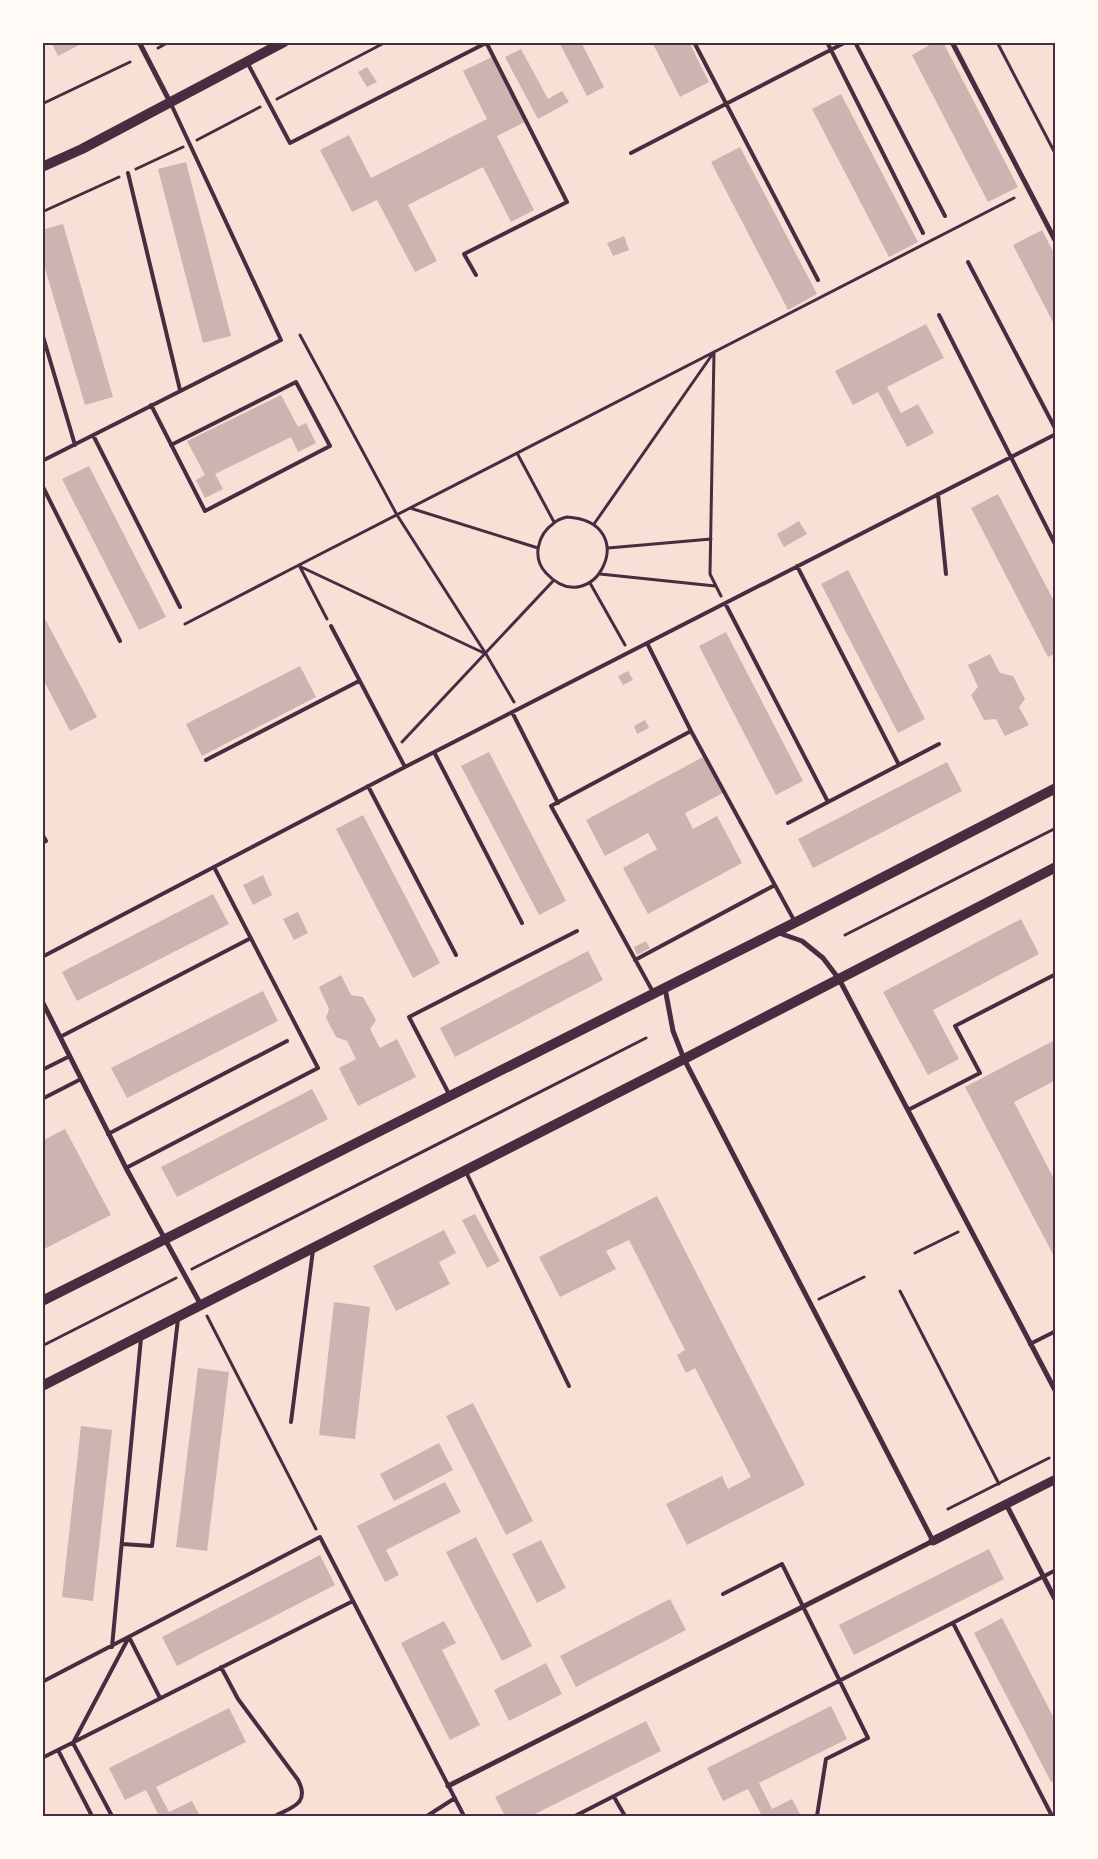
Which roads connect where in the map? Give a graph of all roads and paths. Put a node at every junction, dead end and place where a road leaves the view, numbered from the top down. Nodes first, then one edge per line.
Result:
1 (139, 42) edge
2 (169, 42) edge
3 (284, 42) edge
4 (386, 42) edge
5 (694, 42) edge
6 (827, 42) edge
7 (846, 42) edge
8 (855, 42) edge
9 (952, 42) edge
10 (997, 42) edge
11 (486, 43) edge
12 (158, 48) dead end
13 (831, 50) junction
14 (130, 62) dead end
15 (247, 62) junction
16 (170, 102) junction
17 (268, 103) junction
18 (42, 104) edge
19 (726, 104) junction
20 (190, 144) junction
21 (631, 153) dead end
22 (1056, 155) edge
23 (42, 167) edge
24 (128, 172) junction
25 (1014, 198) dead end
26 (42, 212) edge
27 (945, 216) dead end
28 (923, 232) dead end
29 (1056, 242) edge
30 (968, 262) dead end
31 (476, 275) dead end
32 (818, 280) dead end
33 (939, 315) dead end
34 (42, 334) edge
35 (300, 335) dead end
36 (714, 352) junction
37 (180, 390) junction
38 (151, 405) junction
39 (1056, 430) edge
40 (1056, 434) edge
41 (93, 435) junction
42 (75, 445) junction
43 (171, 445) junction
44 (517, 453) junction
45 (1009, 458) junction
46 (42, 461) edge
47 (42, 485) edge
48 (938, 494) junction
49 (410, 508) junction
50 (397, 515) junction
51 (554, 522) junction
52 (594, 524) junction
53 (711, 539) junction
54 (1056, 546) edge
55 (538, 548) junction
56 (608, 548) junction
57 (299, 565) junction
58 (797, 566) junction
59 (600, 574) junction
60 (946, 574) dead end
61 (554, 580) junction
62 (590, 583) junction
63 (716, 586) junction
64 (725, 603) junction
65 (180, 607) dead end
66 (185, 624) dead end
67 (330, 626) joint
68 (120, 641) dead end
69 (647, 643) junction
70 (629, 652) junction
71 (486, 654) junction
72 (360, 681) junction
73 (518, 709) junction
74 (512, 712) junction
75 (691, 731) junction
76 (939, 744) dead end
77 (395, 749) junction
78 (434, 752) junction
79 (206, 760) dead end
80 (900, 765) junction
81 (405, 767) junction
82 (368, 786) junction
83 (1056, 788) edge
84 (828, 802) junction
85 (558, 803) junction
86 (788, 823) dead end
87 (1056, 828) edge
88 (42, 834) edge
89 (42, 842) edge
90 (214, 867) junction
91 (1056, 868) edge
92 (774, 884) junction
93 (795, 922) junction
94 (522, 923) dead end
95 (577, 931) dead end
96 (775, 932) junction
97 (845, 936) dead end
98 (251, 938) junction
99 (456, 955) dead end
100 (42, 957) edge
101 (635, 960) junction
102 (1056, 974) edge
103 (839, 979) junction
104 (665, 988) junction
105 (654, 994) junction
106 (42, 1002) edge
107 (60, 1037) junction
108 (646, 1038) dead end
109 (287, 1041) dead end
110 (70, 1056) junction
111 (684, 1059) junction
112 (42, 1070) edge
113 (81, 1079) junction
114 (450, 1096) junction
115 (42, 1099) edge
116 (908, 1110) junction
117 (108, 1134) junction
118 (126, 1168) junction
119 (465, 1170) junction
120 (958, 1232) dead end
121 (165, 1239) junction
122 (313, 1247) junction
123 (915, 1254) dead end
124 (184, 1274) junction
125 (864, 1277) dead end
126 (900, 1291) dead end
127 (819, 1299) dead end
128 (42, 1302) edge
129 (201, 1305) junction
130 (178, 1317) junction
131 (1056, 1331) edge
132 (141, 1335) junction
133 (1030, 1344) junction
134 (42, 1346) edge
135 (42, 1386) edge
136 (568, 1386) dead end
137 (1056, 1392) edge
138 (291, 1422) dead end
139 (1049, 1458) dead end
140 (1056, 1479) edge
141 (999, 1484) junction
142 (1006, 1504) junction
143 (948, 1509) dead end
144 (320, 1537) junction
145 (934, 1541) junction
146 (122, 1544) junction
147 (1056, 1570) edge
148 (1043, 1577) junction
149 (723, 1594) dead end
150 (353, 1601) junction
151 (1056, 1601) edge
152 (803, 1608) junction
153 (953, 1623) junction
154 (129, 1637) junction
155 (112, 1647) junction
156 (221, 1667) junction
157 (42, 1682) edge
158 (839, 1682) junction
159 (160, 1698) junction
160 (72, 1743) junction
161 (58, 1750) junction
162 (42, 1758) edge
163 (448, 1786) junction
164 (614, 1797) junction
165 (454, 1798) junction
166 (92, 1816) edge
167 (112, 1816) edge
168 (275, 1816) edge
169 (427, 1816) edge
170 (464, 1816) edge
171 (575, 1816) edge
172 (624, 1816) edge
173 (817, 1816) edge
174 (1052, 1816) edge

1 - 16 street
2 - 12 path
3 - 15 main road
4 - 17 path
5 - 19 lane
6 - 13 lane
7 - 13 lane
8 - 27 lane
9 - 29 street
10 - 22 path
11 - 17 lane
11 - 31 lane
13 - 19 lane
13 - 28 lane
14 - 18 path
15 - 16 main road
15 - 17 lane
16 - 20 lane
16 - 23 main road
17 - 20 path
19 - 21 lane
19 - 32 lane
20 - 24 path
20 - 37 lane
24 - 26 path
24 - 37 lane
25 - 36 path
30 - 39 lane
33 - 45 lane
34 - 42 lane
35 - 50 path
36 - 44 path
36 - 52 path
36 - 53 path
37 - 38 lane
38 - 41 lane
38 - 43 lane
40 - 45 lane
41 - 42 lane
41 - 65 lane
42 - 46 lane
43 - 43 lane
44 - 49 path
44 - 51 path
45 - 48 lane
45 - 54 lane
47 - 68 lane
48 - 58 lane
48 - 60 lane
49 - 50 path
49 - 55 path
50 - 57 path
50 - 71 path
51 - 52 path
51 - 55 path
52 - 56 path
53 - 56 path
53 - 63 path
55 - 61 path
56 - 59 path
57 - 66 path
57 - 67 path
57 - 71 path
58 - 64 lane
58 - 80 lane
59 - 62 path
59 - 63 path
61 - 62 path
61 - 71 path
62 - 70 path
63 - 64 path
64 - 69 lane
64 - 84 lane
67 - 72 lane
69 - 70 lane
69 - 75 lane
70 - 73 lane
71 - 73 path
71 - 77 path
72 - 77 lane
72 - 79 lane
73 - 74 lane
74 - 78 lane
74 - 85 lane
75 - 85 lane
75 - 92 lane
76 - 80 lane
77 - 81 lane
78 - 81 lane
78 - 94 lane
80 - 84 lane
81 - 82 lane
82 - 90 lane
82 - 99 lane
83 - 93 main road
84 - 86 lane
85 - 101 lane
87 - 97 path
88 - 89 lane
90 - 98 lane
90 - 100 lane
91 - 103 main road
92 - 93 lane
92 - 101 lane
93 - 96 main road
95 - 114 lane
96 - 103 street
96 - 104 main road
98 - 107 lane
98 - 118 lane
101 - 105 lane
102 - 116 lane
103 - 111 main road
103 - 116 street
104 - 105 main road
104 - 111 street
105 - 114 main road
106 - 107 street
107 - 110 street
108 - 124 path
109 - 117 lane
110 - 112 lane
110 - 113 street
111 - 119 main road
111 - 145 street
113 - 115 lane
113 - 117 street
114 - 121 main road
116 - 133 street
117 - 118 street
118 - 121 street
119 - 122 main road
119 - 136 lane
120 - 123 path
121 - 124 street
121 - 128 main road
122 - 129 main road
122 - 138 lane
124 - 129 street
124 - 134 path
125 - 127 path
126 - 141 path
129 - 130 main road
129 - 144 path
130 - 132 main road
130 - 146 lane
131 - 133 lane
132 - 135 main road
132 - 146 lane
133 - 137 street
139 - 141 path
140 - 142 street
141 - 143 path
142 - 145 street
142 - 148 street
144 - 150 lane
144 - 154 lane
145 - 152 street
146 - 155 lane
147 - 148 lane
148 - 151 street
148 - 153 lane
149 - 152 lane
150 - 156 lane
150 - 163 lane
152 - 158 lane
152 - 163 street
153 - 158 lane
153 - 174 lane
154 - 155 lane
154 - 159 lane
154 - 160 lane
155 - 157 lane
156 - 159 lane
156 - 168 lane
158 - 164 lane
158 - 173 lane
159 - 160 lane
160 - 161 lane
160 - 167 lane
161 - 162 lane
161 - 166 lane
163 - 165 lane
164 - 171 lane
164 - 172 lane
165 - 169 lane
165 - 170 lane

